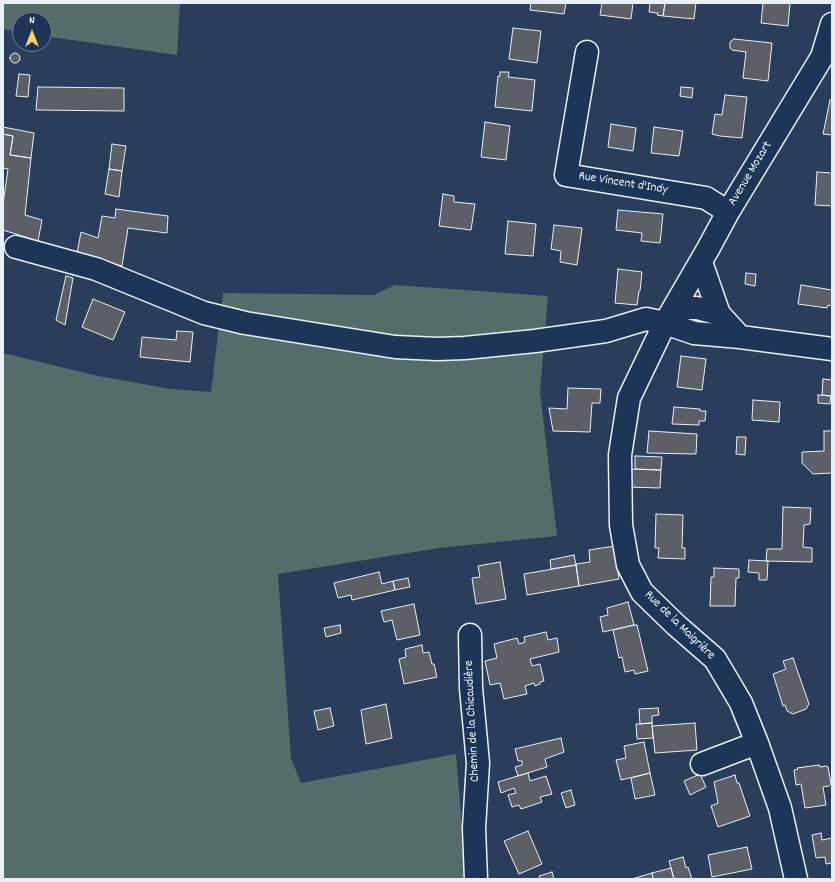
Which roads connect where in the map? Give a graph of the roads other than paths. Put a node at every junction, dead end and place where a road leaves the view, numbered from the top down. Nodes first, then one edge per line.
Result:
1 (832, 24) edge
2 (587, 52) dead end
3 (728, 212) junction
4 (16, 247) dead end
5 (700, 262) junction
6 (719, 314) junction
7 (670, 315) junction
8 (740, 337) junction
9 (832, 349) edge
10 (470, 635) dead end
11 (758, 743) junction
12 (702, 764) dead end
13 (476, 879) edge
14 (796, 879) edge

1 - 3 street, Avenue Mozart
2 - 3 street, Rue Vincent d'Indy
3 - 5 street, Avenue Mozart
4 - 7 street
5 - 6 street
5 - 7 street, Avenue Mozart
6 - 7 street
6 - 8 street
7 - 8 street
7 - 11 street, Rue de la Maigrière
8 - 9 street
10 - 13 street, Chemin de la Chicaudière
11 - 12 street
11 - 14 street, Rue de la Maigrière

